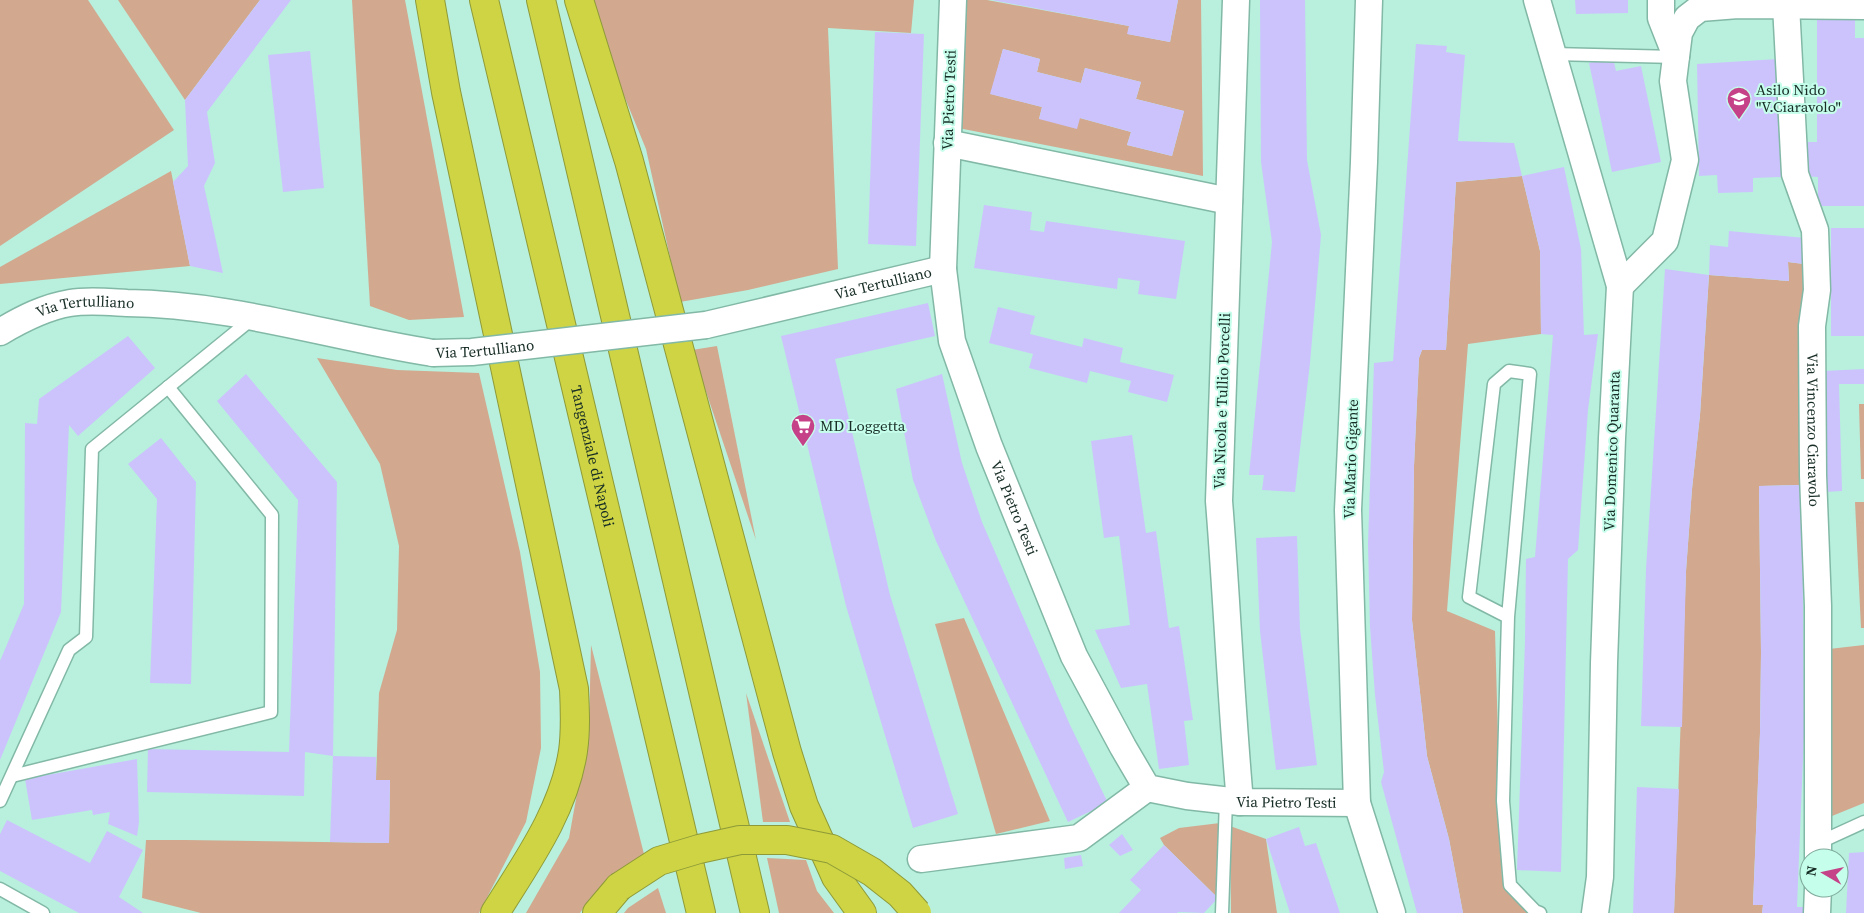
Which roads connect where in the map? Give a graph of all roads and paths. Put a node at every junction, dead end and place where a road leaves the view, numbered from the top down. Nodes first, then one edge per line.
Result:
1 (430, 0) edge
2 (484, 0) edge
3 (541, 0) edge
4 (580, 0) edge
5 (953, 0) edge
6 (1236, 0) edge
7 (1369, 0) edge
8 (1537, 0) edge
9 (1661, 0) edge
10 (1786, 5) junction
11 (1864, 6) edge
12 (1553, 54) junction
13 (1676, 56) junction
14 (947, 143) junction
15 (1229, 201) junction
16 (943, 268) junction
17 (1620, 286) junction
18 (255, 316) junction
19 (0, 332) edge
20 (168, 387) junction
21 (1508, 618) junction
22 (12, 776) junction
23 (1147, 788) junction
24 (1232, 801) junction
25 (0, 802) edge
26 (1356, 803) junction
27 (1864, 822) edge
28 (1818, 848) edge
29 (1823, 848) edge
30 (921, 859) dead end
31 (0, 888) edge
32 (1818, 898) edge
33 (43, 913) edge
34 (495, 913) edge
35 (597, 913) edge
36 (701, 913) edge
37 (755, 913) edge
38 (862, 913) edge
39 (917, 913) edge
40 (1222, 913) edge
41 (1392, 913) edge
42 (1540, 913) edge
43 (1595, 913) edge
44 (1817, 913) edge

1 - 34 highway
2 - 36 highway, Tangenziale di Napoli
3 - 37 highway
4 - 38 highway
5 - 14 street, Via Pietro Testi
6 - 15 street, Via Nicola e Tullio Porcelli
7 - 26 street, Via Mario Gigante
8 - 12 street, Via Domenico Quaranta
9 - 13 street
10 - 11 street
10 - 13 street
10 - 28 street, Via Vincenzo Ciaravolo
12 - 13 lane
12 - 17 street, Via Domenico Quaranta
13 - 17 street
14 - 15 street
14 - 16 street, Via Pietro Testi
15 - 24 street, Via Nicola e Tullio Porcelli
16 - 18 street, Via Tertulliano, bridge
16 - 23 street, Via Pietro Testi
17 - 43 street, Via Domenico Quaranta
18 - 19 street, Via Tertulliano
18 - 20 lane
20 - 22 lane
20 - 22 lane
21 - 21 lane
21 - 42 lane
22 - 25 lane
23 - 24 street, Via Pietro Testi
23 - 30 street
24 - 26 street, Via Pietro Testi
24 - 40 lane
26 - 41 street, Via Mario Gigante
27 - 29 lane
31 - 33 lane
32 - 44 street
35 - 39 highway, bridge

